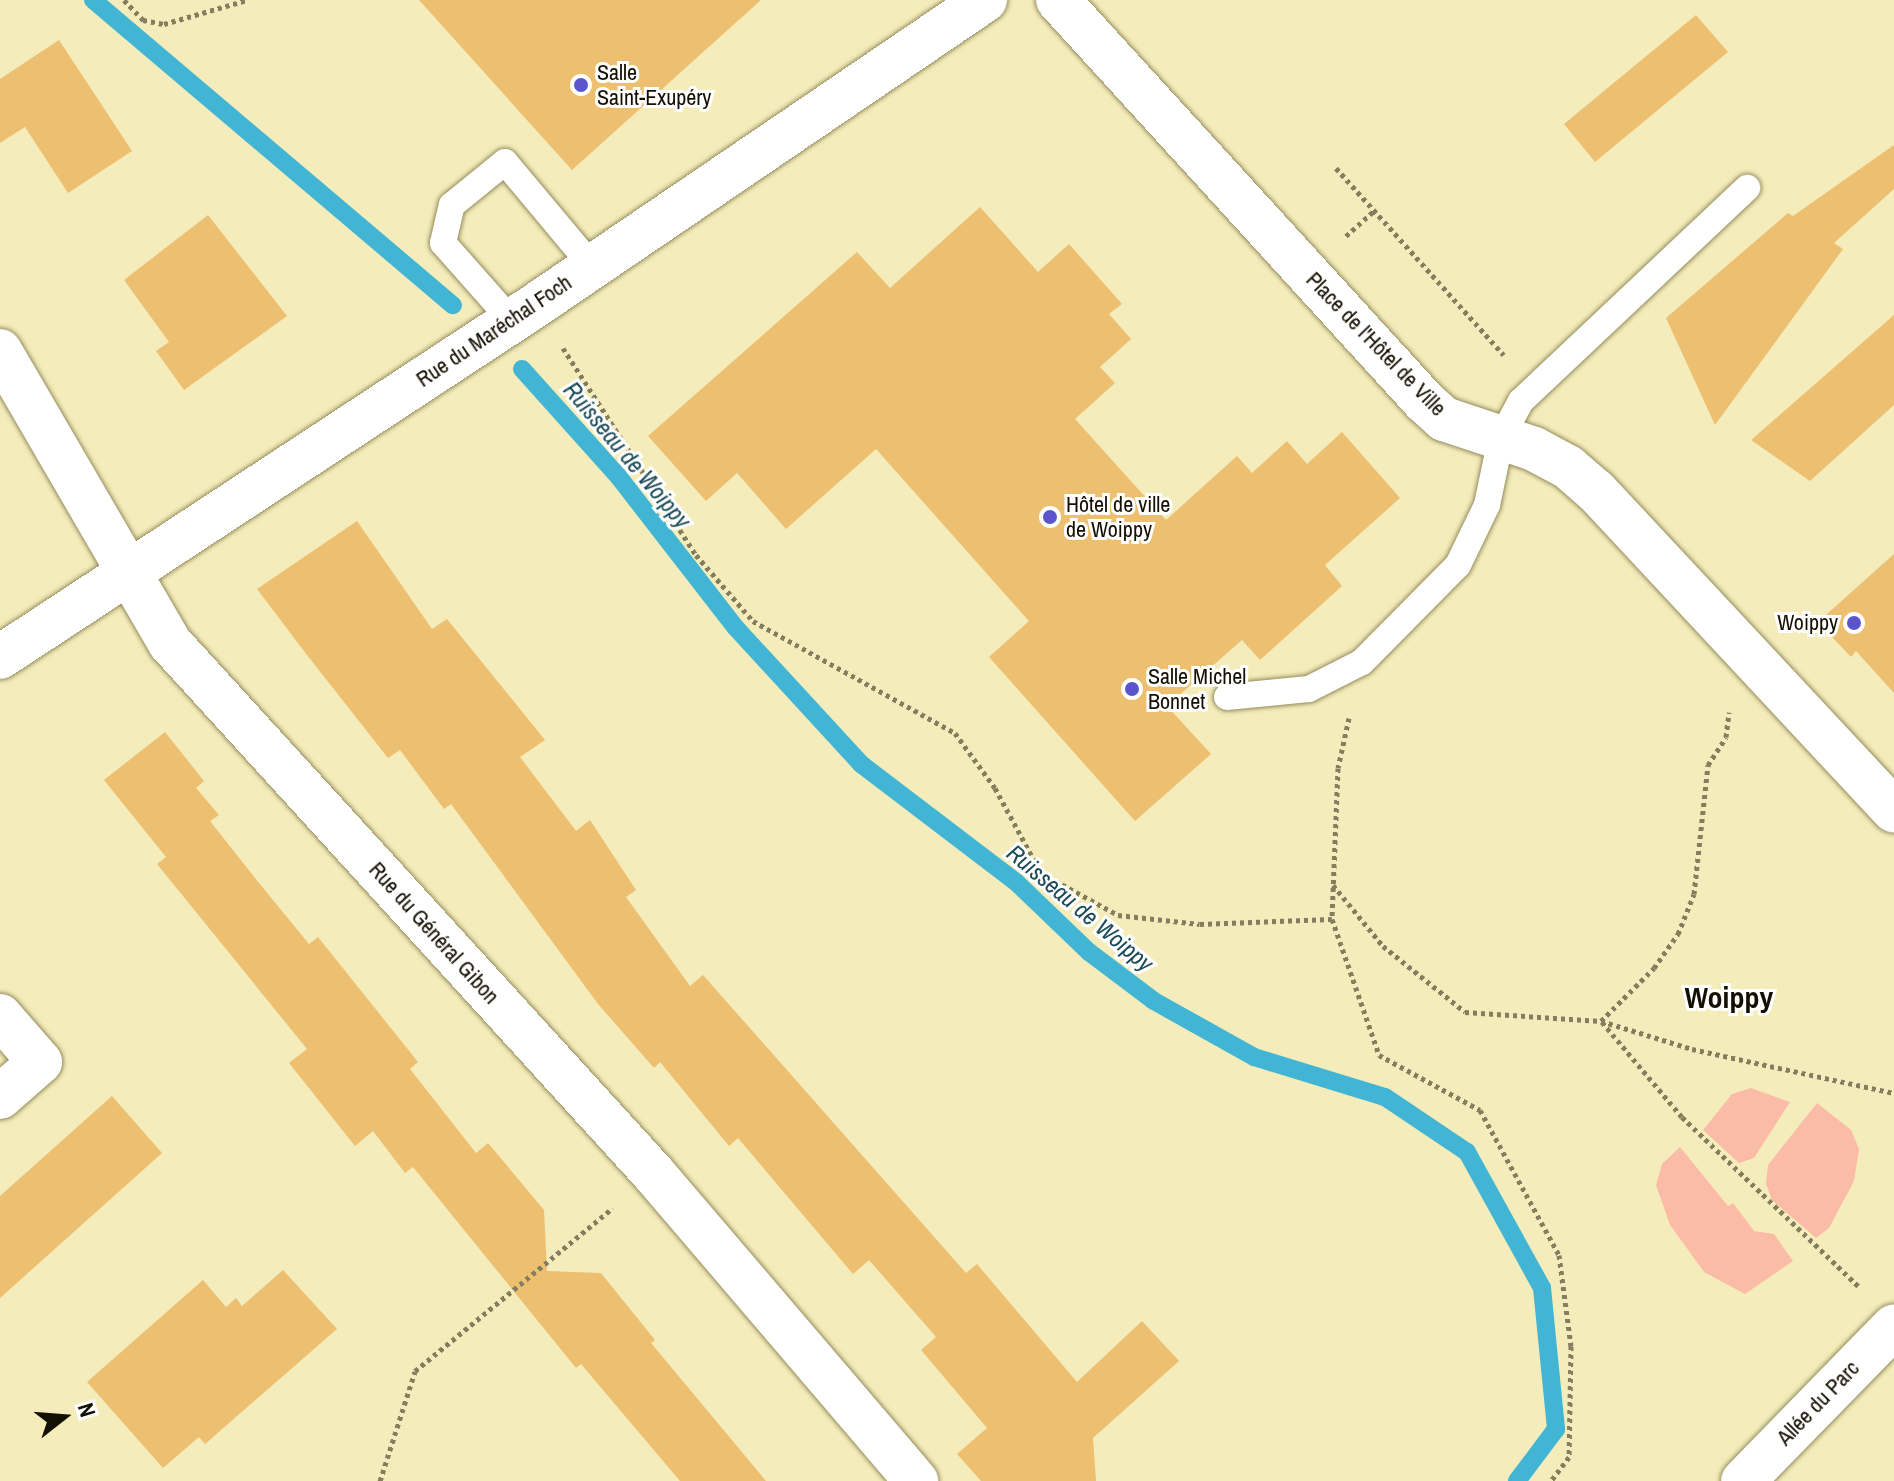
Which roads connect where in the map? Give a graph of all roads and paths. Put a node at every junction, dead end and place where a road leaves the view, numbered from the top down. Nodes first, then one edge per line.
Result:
1 (124, 0) edge
2 (247, 0) edge
3 (985, 0) edge
4 (1058, 0) edge
5 (1336, 168) dead end
6 (1747, 188) dead end
7 (592, 266) junction
8 (524, 313) junction
9 (0, 351) edge
10 (1535, 390) junction
11 (1501, 438) junction
12 (130, 575) junction
13 (1749, 655) junction
14 (0, 657) edge
15 (1362, 662) junction
16 (1227, 697) dead end
17 (1894, 811) edge
18 (1333, 885) junction
19 (1332, 919) junction
20 (0, 1016) edge
21 (1601, 1021) junction
22 (1894, 1093) edge
23 (0, 1097) edge
24 (654, 1174) junction
25 (1880, 1310) edge
26 (380, 1481) edge
27 (916, 1481) edge
28 (1551, 1481) edge
29 (1743, 1481) edge

1 - 2 path
3 - 7 street, Rue du Maréchal Foch
4 - 11 street, Place de l'Hôtel de Ville
5 - 10 path
6 - 10 lane
7 - 8 street, Rue du Maréchal Foch
7 - 8 lane
8 - 12 street, Rue du Maréchal Foch
8 - 19 path
9 - 12 street, Rue du Général Gibon
10 - 11 lane
11 - 13 street, Place de l'Hôtel de Ville
11 - 15 lane
12 - 14 street, Rue du Maréchal Foch
12 - 24 street, Rue du Général Gibon
13 - 17 street, Place de l'Hôtel de Ville
13 - 21 path
15 - 16 lane
15 - 18 path
18 - 19 path
18 - 21 path
19 - 28 path
20 - 23 street
21 - 22 path
21 - 25 path
24 - 26 path
24 - 27 street, Rue du Général Gibon
25 - 29 street, Allée du Parc

